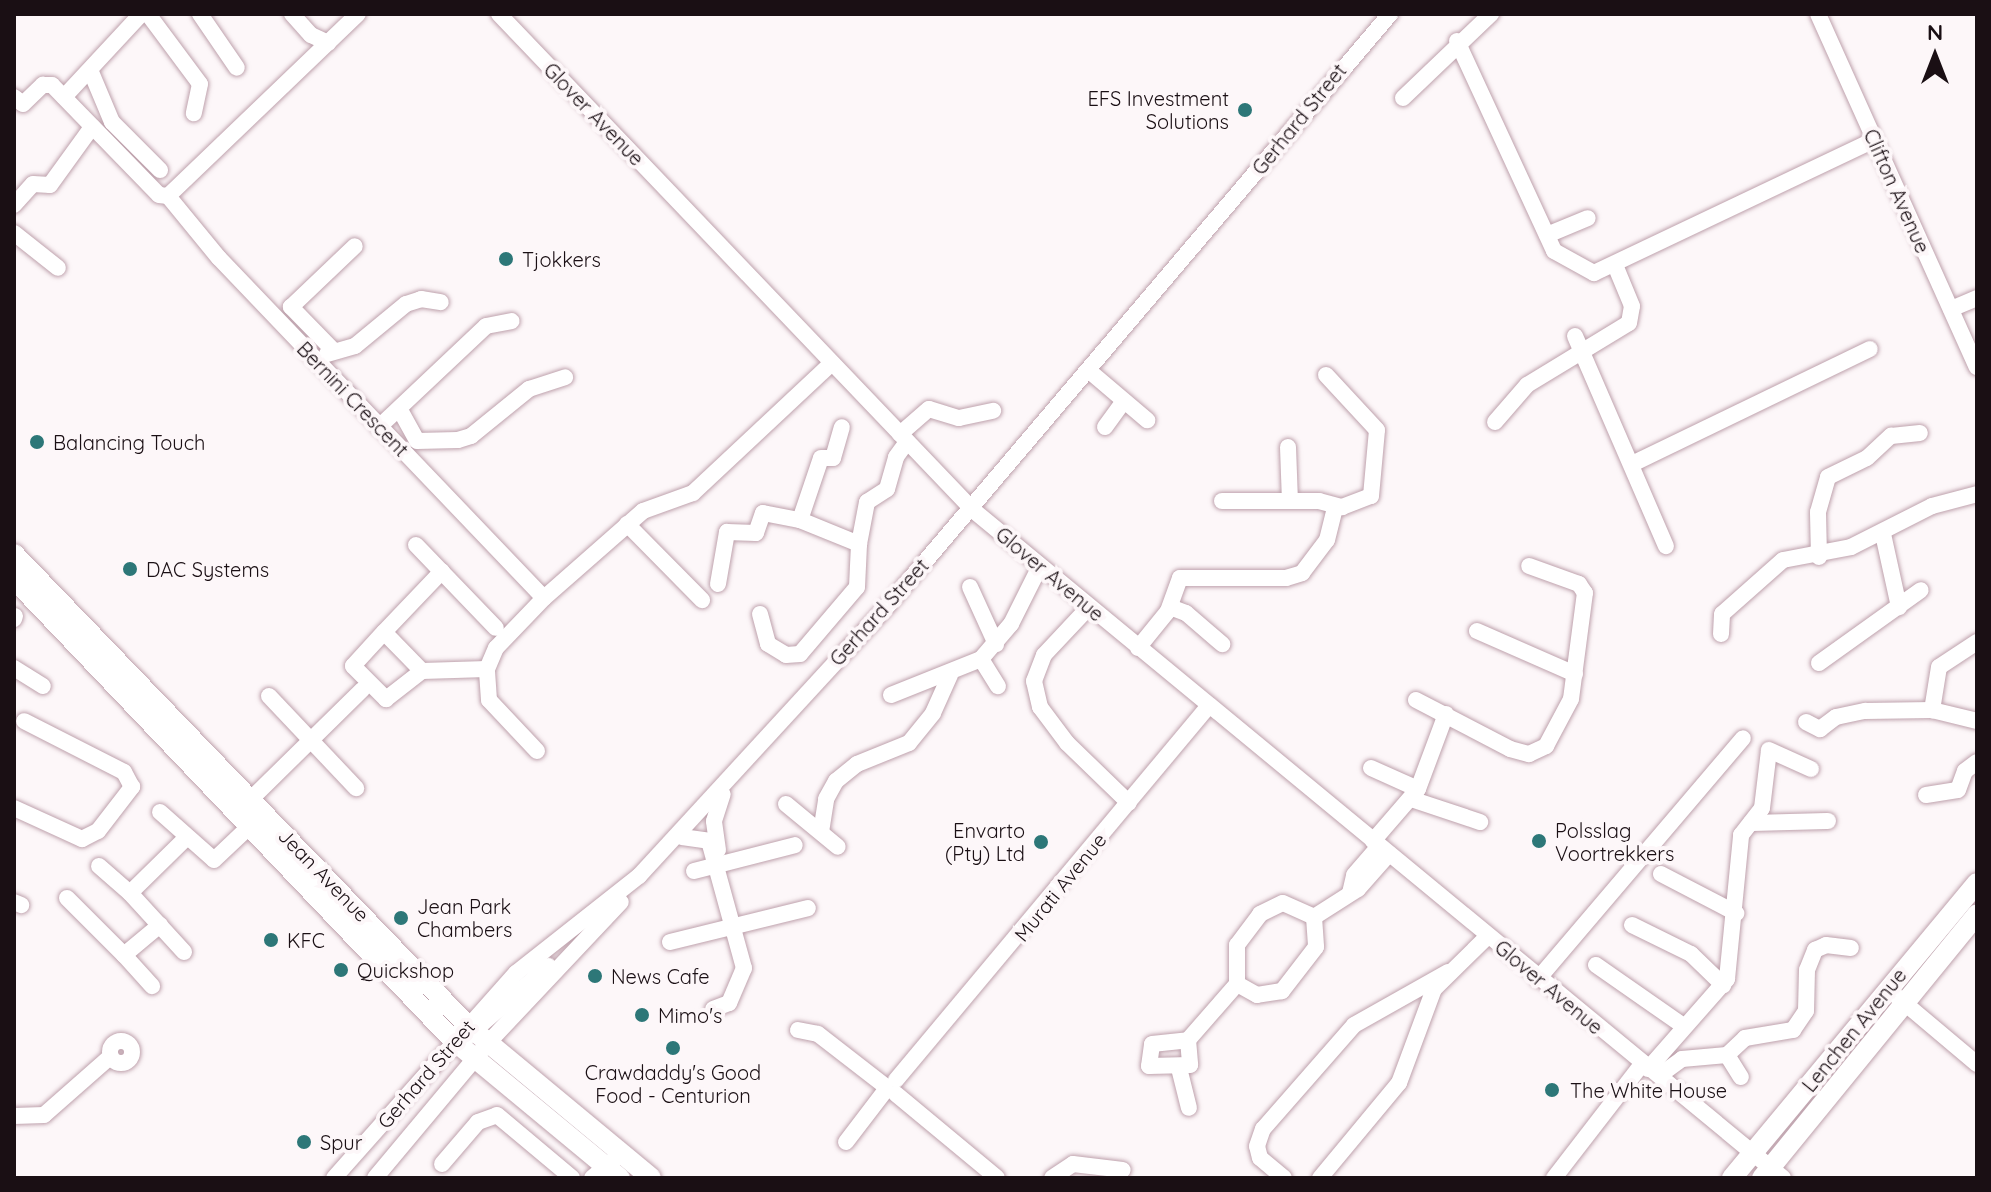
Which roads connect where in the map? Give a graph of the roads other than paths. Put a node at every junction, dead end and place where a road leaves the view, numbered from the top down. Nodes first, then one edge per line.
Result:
1 (141, 14) edge
2 (148, 14) edge
3 (200, 14) edge
4 (292, 14) edge
5 (358, 14) edge
6 (499, 14) edge
7 (1390, 14) edge
8 (1398, 14) edge
9 (1491, 14) edge
10 (1818, 14) edge
11 (1457, 41) junction
12 (328, 43) junction
13 (237, 68) dead end
14 (91, 72) junction
15 (58, 91) junction
16 (1403, 98) dead end
17 (17, 105) edge
18 (194, 113) dead end
19 (92, 127) junction
20 (1874, 140) junction
21 (160, 170) dead end
22 (168, 196) junction
23 (14, 205) edge
24 (1588, 218) dead end
25 (14, 233) edge
26 (1547, 235) junction
27 (355, 246) dead end
28 (1615, 265) junction
29 (58, 268) dead end
30 (1977, 298) edge
31 (441, 302) dead end
32 (1951, 309) junction
33 (512, 321) dead end
34 (1575, 336) dead end
35 (332, 349) junction
36 (1870, 349) dead end
37 (1583, 353) junction
38 (319, 363) junction
39 (832, 363) junction
40 (1977, 367) edge
41 (1094, 375) junction
42 (1326, 375) dead end
43 (565, 377) dead end
44 (1124, 401) junction
45 (400, 410) junction
46 (993, 411) dead end
47 (1147, 420) dead end
48 (1495, 422) dead end
49 (379, 427) junction
50 (842, 427) dead end
51 (1105, 427) dead end
52 (1920, 433) dead end
53 (904, 438) junction
54 (1288, 447) dead end
55 (1632, 464) junction
56 (1977, 494) edge
57 (1222, 501) dead end
58 (1290, 501) junction
59 (1335, 507) junction
60 (974, 511) junction
61 (800, 520) junction
62 (627, 524) junction
63 (1883, 534) junction
64 (859, 544) junction
65 (416, 545) dead end
66 (1666, 546) dead end
67 (14, 554) edge
68 (1819, 557) junction
69 (1040, 566) junction
70 (1529, 566) dead end
71 (442, 571) junction
72 (14, 579) edge
73 (718, 584) dead end
74 (970, 587) dead end
75 (1921, 590) dead end
76 (544, 598) junction
77 (702, 600) dead end
78 (1089, 607) junction
79 (1170, 607) junction
80 (1899, 607) junction
81 (760, 614) dead end
82 (496, 628) dead end
83 (1477, 631) dead end
84 (384, 632) junction
85 (1721, 634) dead end
86 (1977, 642) edge
87 (996, 644) junction
88 (1222, 644) dead end
89 (1138, 648) junction
90 (981, 659) junction
91 (1819, 663) dead end
92 (14, 668) edge
93 (487, 669) junction
94 (422, 671) junction
95 (1575, 674) junction
96 (950, 675) junction
97 (43, 686) dead end
98 (998, 686) dead end
99 (362, 690) dead end
100 (891, 695) dead end
101 (269, 696) dead end
102 (1416, 700) dead end
103 (1209, 706) junction
104 (1932, 710) junction
105 (1446, 714) junction
106 (24, 721) dead end
107 (1977, 721) edge
108 (1806, 722) dead end
109 (1743, 738) dead end
110 (312, 742) junction
111 (537, 751) dead end
112 (1977, 762) edge
113 (1371, 768) dead end
114 (1811, 769) dead end
115 (230, 778) junction
116 (356, 788) dead end
117 (723, 794) junction
118 (1414, 794) junction
119 (1926, 795) dead end
120 (251, 799) junction
121 (1129, 803) junction
122 (786, 804) dead end
123 (14, 808) edge
124 (160, 812) dead end
125 (1828, 821) dead end
126 (1480, 822) dead end
127 (1751, 823) junction
128 (250, 826) junction
129 (821, 832) junction
130 (187, 837) junction
131 (682, 837) junction
132 (712, 839) junction
133 (795, 845) dead end
134 (838, 847) dead end
135 (1380, 847) junction
136 (99, 866) dead end
137 (719, 867) junction
138 (694, 871) dead end
139 (1661, 874) dead end
140 (1977, 883) edge
141 (310, 887) junction
142 (130, 893) junction
143 (67, 898) dead end
144 (808, 908) dead end
145 (1736, 913) junction
146 (1977, 914) edge
147 (1314, 917) junction
148 (160, 925) junction
149 (1632, 925) dead end
150 (733, 926) junction
151 (1488, 936) junction
152 (670, 942) dead end
153 (1851, 948) dead end
154 (184, 952) dead end
155 (124, 955) junction
156 (1596, 965) dead end
157 (1448, 972) junction
158 (1538, 979) junction
159 (1237, 984) junction
160 (1723, 985) junction
161 (152, 986) dead end
162 (1895, 995) junction
163 (713, 1009) dead end
164 (1685, 1027) junction
165 (798, 1030) dead end
166 (471, 1040) junction
167 (1188, 1040) junction
168 (1727, 1055) junction
169 (111, 1056) dead end
170 (1977, 1064) edge
171 (1179, 1068) junction
172 (1652, 1070) junction
173 (1741, 1077) dead end
174 (891, 1087) junction
175 (1189, 1108) dead end
176 (14, 1116) edge
177 (846, 1142) dead end
178 (1749, 1156) junction
179 (442, 1164) dead end
180 (610, 1169) edge
181 (1123, 1170) dead end
182 (1770, 1175) edge
183 (993, 1177) edge
184 (334, 1178) edge
185 (375, 1178) edge
186 (572, 1178) edge
187 (651, 1178) edge
188 (1052, 1178) edge
189 (1284, 1178) edge
190 (1320, 1178) edge
191 (1554, 1178) edge
192 (1732, 1178) edge

1 - 14 street
2 - 18 street
3 - 13 street
4 - 12 street
5 - 12 street
6 - 39 street, Glover Avenue
7 - 60 street, Gerhard Street
8 - 41 street, Gerhard Street
9 - 11 street
10 - 20 street, Clifton Avenue
11 - 16 street
11 - 26 street
12 - 22 street
14 - 15 street
14 - 21 street
15 - 17 street
15 - 19 street, Bernini Crescent
19 - 22 street, Bernini Crescent
19 - 23 street
20 - 28 street
20 - 32 street, Clifton Avenue
22 - 38 street, Bernini Crescent
24 - 26 street
25 - 29 street
26 - 28 street
27 - 35 street
28 - 37 street
30 - 32 street
31 - 35 street
32 - 40 street, Clifton Avenue
33 - 45 street
34 - 37 street
35 - 38 street
36 - 55 street
37 - 48 street
37 - 55 street
38 - 49 street, Bernini Crescent
39 - 53 street, Glover Avenue
39 - 62 street
41 - 44 street
41 - 60 street, Gerhard Street
42 - 59 street
43 - 45 street
44 - 47 street
44 - 51 street
45 - 49 street
46 - 53 street
49 - 76 street, Bernini Crescent
50 - 61 street
52 - 68 street
53 - 60 street, Glover Avenue
53 - 64 street
54 - 58 street
55 - 66 street
56 - 63 street
57 - 58 street
58 - 59 street
59 - 79 street
60 - 69 street, Glover Avenue
60 - 117 street, Gerhard Street
60 - 166 street, Gerhard Street
61 - 64 street
61 - 73 street
62 - 76 street
62 - 77 street
63 - 68 street
63 - 80 street
64 - 81 street
65 - 71 street
67 - 115 main road, Jean Avenue
68 - 85 street
69 - 78 street, Glover Avenue
69 - 87 street
70 - 95 street
71 - 82 street
71 - 84 street
72 - 128 main road, Jean Avenue
74 - 87 street
75 - 80 street
76 - 93 street
78 - 89 street, Glover Avenue
78 - 121 street
79 - 88 street
79 - 89 street
80 - 91 street
83 - 95 street
84 - 94 street
84 - 94 street
86 - 104 street
87 - 90 street
89 - 103 street, Glover Avenue
90 - 96 street
90 - 98 street
92 - 97 street
93 - 94 street
93 - 111 street
95 - 105 street
96 - 100 street
96 - 129 street
99 - 110 street
101 - 110 street
102 - 105 street
103 - 121 street, Murati Avenue
103 - 135 street, Glover Avenue
104 - 107 street
104 - 108 street
105 - 118 street
106 - 123 street
109 - 158 street
110 - 116 street
110 - 120 street
112 - 119 street
113 - 118 street
114 - 127 street
115 - 120 main road, Jean Avenue
115 - 141 main road
117 - 131 street, Gerhard Street
117 - 132 street
118 - 126 street
118 - 135 street
120 - 166 main road, Jean Avenue
121 - 174 street, Murati Avenue
122 - 129 street
124 - 130 street
125 - 127 street
127 - 145 street
128 - 130 street
128 - 141 main road, Jean Avenue
129 - 134 street
130 - 142 street
131 - 132 street
131 - 166 street, Gerhard Street
132 - 137 street
133 - 137 street
135 - 147 street
135 - 151 street, Glover Avenue
136 - 142 street
137 - 138 street
137 - 150 street
139 - 145 street
140 - 162 main road, Lenchen Avenue
141 - 166 main road, Jean Avenue
142 - 148 street
143 - 155 street
144 - 150 street
145 - 160 street
146 - 162 main road, Lenchen Avenue
147 - 159 street
147 - 159 street
148 - 154 street
148 - 155 street
149 - 160 street
150 - 152 street
150 - 163 street
151 - 157 street
151 - 158 street, Glover Avenue
153 - 168 street
155 - 161 street
156 - 164 street
157 - 189 street
157 - 190 street
158 - 172 street, Glover Avenue
159 - 167 street
160 - 164 street
162 - 170 street
162 - 178 main road, Lenchen Avenue
162 - 182 main road, Lenchen Avenue
164 - 172 street
165 - 174 street
166 - 180 main road, Jean Avenue
166 - 184 street, Gerhard Street
166 - 185 street, Gerhard Street
167 - 171 street
167 - 171 street
168 - 172 street
168 - 173 street
169 - 176 street
171 - 175 street
172 - 178 street, Glover Avenue
172 - 191 street
174 - 177 street, Murati Avenue
174 - 183 street
178 - 182 street, Glover Avenue
178 - 192 main road, Lenchen Avenue
179 - 186 street
180 - 187 main road, Jean Avenue
181 - 188 street

